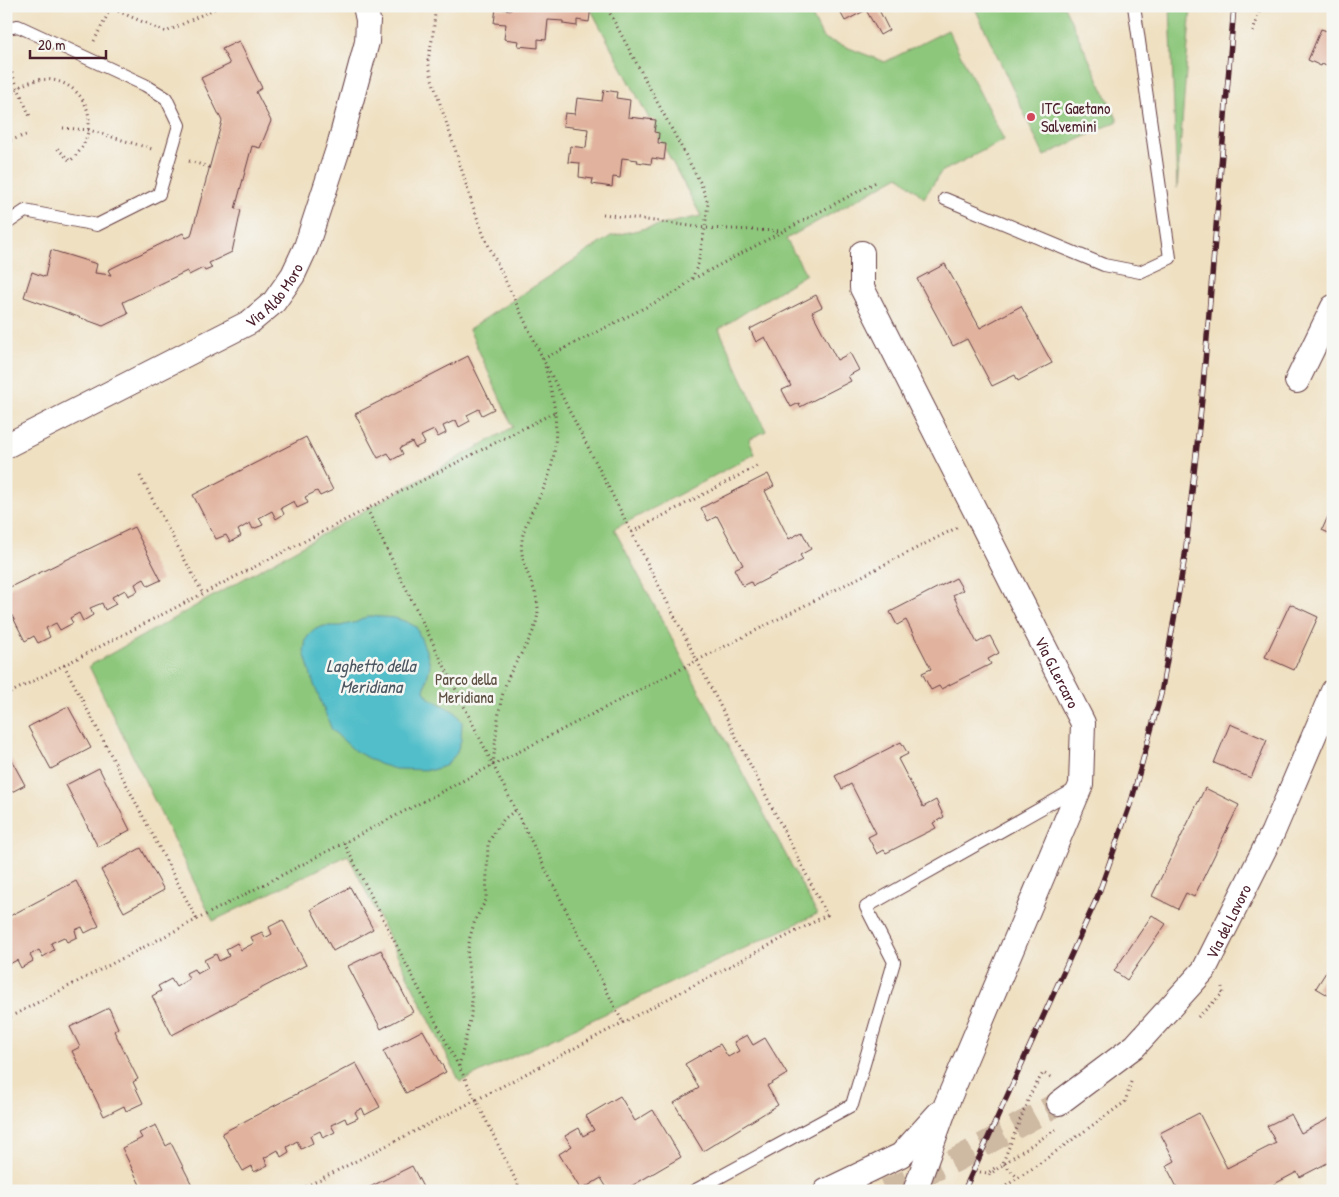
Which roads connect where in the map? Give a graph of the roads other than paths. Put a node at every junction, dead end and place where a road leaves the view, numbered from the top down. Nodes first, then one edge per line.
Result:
1 (365, 6) edge
2 (1134, 6) edge
3 (6, 28) edge
4 (945, 199) dead end
5 (6, 224) edge
6 (862, 253) dead end
7 (1333, 307) edge
8 (1297, 381) dead end
9 (6, 446) edge
10 (1333, 691) edge
11 (1082, 785) junction
12 (1059, 1102) tunnel mouth
13 (946, 1105) junction
14 (694, 1191) edge
15 (826, 1191) edge
16 (915, 1191) edge

1 - 9 street, Via Aldo Moro
2 - 4 lane
3 - 5 lane
6 - 11 street, Via G.Lercaro
7 - 8 street
10 - 12 street, Via del Lavoro
11 - 13 street, Via G.Lercaro
11 - 14 lane
13 - 15 street
13 - 16 street, Via G.Lercaro

